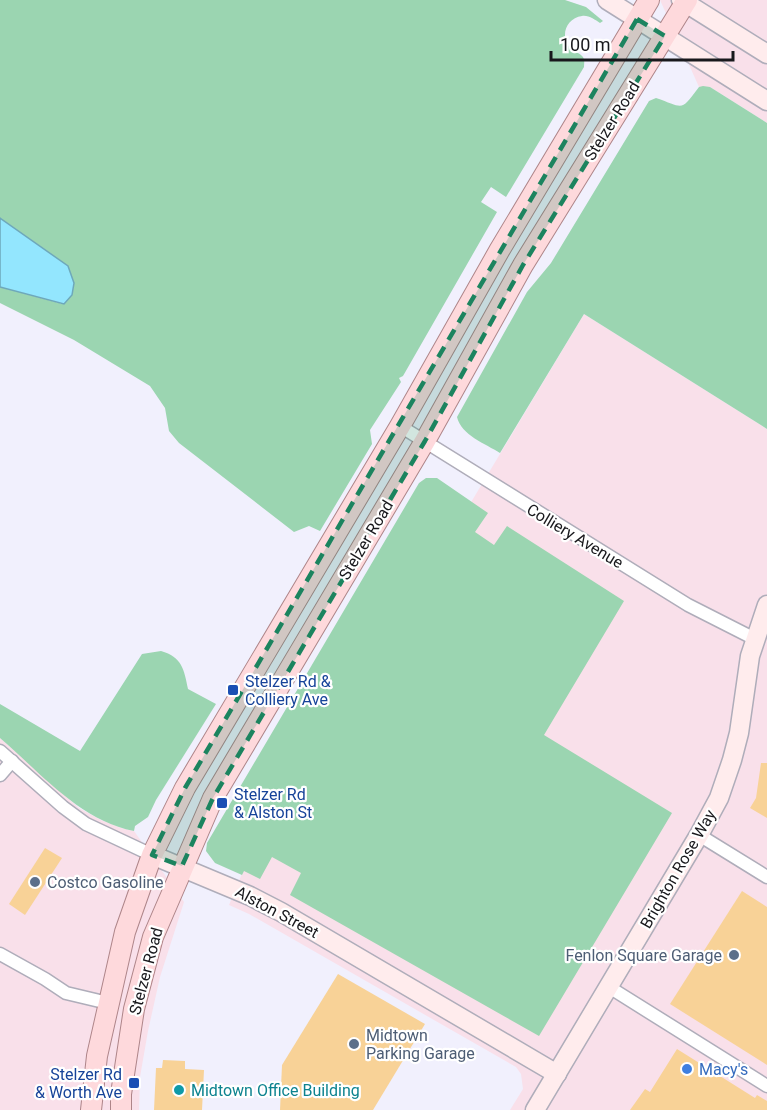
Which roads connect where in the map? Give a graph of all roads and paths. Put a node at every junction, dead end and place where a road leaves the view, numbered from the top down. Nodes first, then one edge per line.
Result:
1 (607, 0) edge
2 (649, 0) edge
3 (684, 1) edge
4 (637, 19) junction
5 (665, 36) junction
6 (767, 54) edge
7 (767, 101) edge
8 (400, 426) junction
9 (425, 441) junction
10 (767, 605) edge
11 (755, 639) junction
12 (0, 751) edge
13 (12, 761) junction
14 (0, 775) edge
15 (699, 835) junction
16 (152, 855) junction
17 (182, 866) junction
18 (767, 877) edge
19 (0, 954) edge
20 (609, 987) junction
21 (108, 1003) junction
22 (557, 1074) junction
23 (767, 1086) edge
24 (91, 1110) edge
25 (121, 1110) edge
26 (535, 1110) edge

1 - 4 street
2 - 4 main road, Stelzer Road
3 - 5 main road, Stelzer Road
3 - 6 street
4 - 5 street
4 - 8 main road, Stelzer Road
5 - 7 street
5 - 9 main road, Stelzer Road
8 - 9 street, Colliery Avenue
8 - 16 main road, Stelzer Road
9 - 11 street, Colliery Avenue
9 - 17 main road, Stelzer Road
10 - 11 street, Brighton Rose Way
11 - 15 street, Brighton Rose Way
12 - 13 street, Alston Street
13 - 14 street
13 - 16 street, Alston Street
15 - 18 street
15 - 20 street, Brighton Rose Way
16 - 17 street, Alston Street
16 - 21 main road, Stelzer Road
17 - 22 street, Alston Street
17 - 25 main road, Stelzer Road
19 - 21 street
20 - 22 street, Brighton Rose Way
20 - 23 street
21 - 24 main road, Stelzer Road
22 - 26 street, Brighton Rose Way

